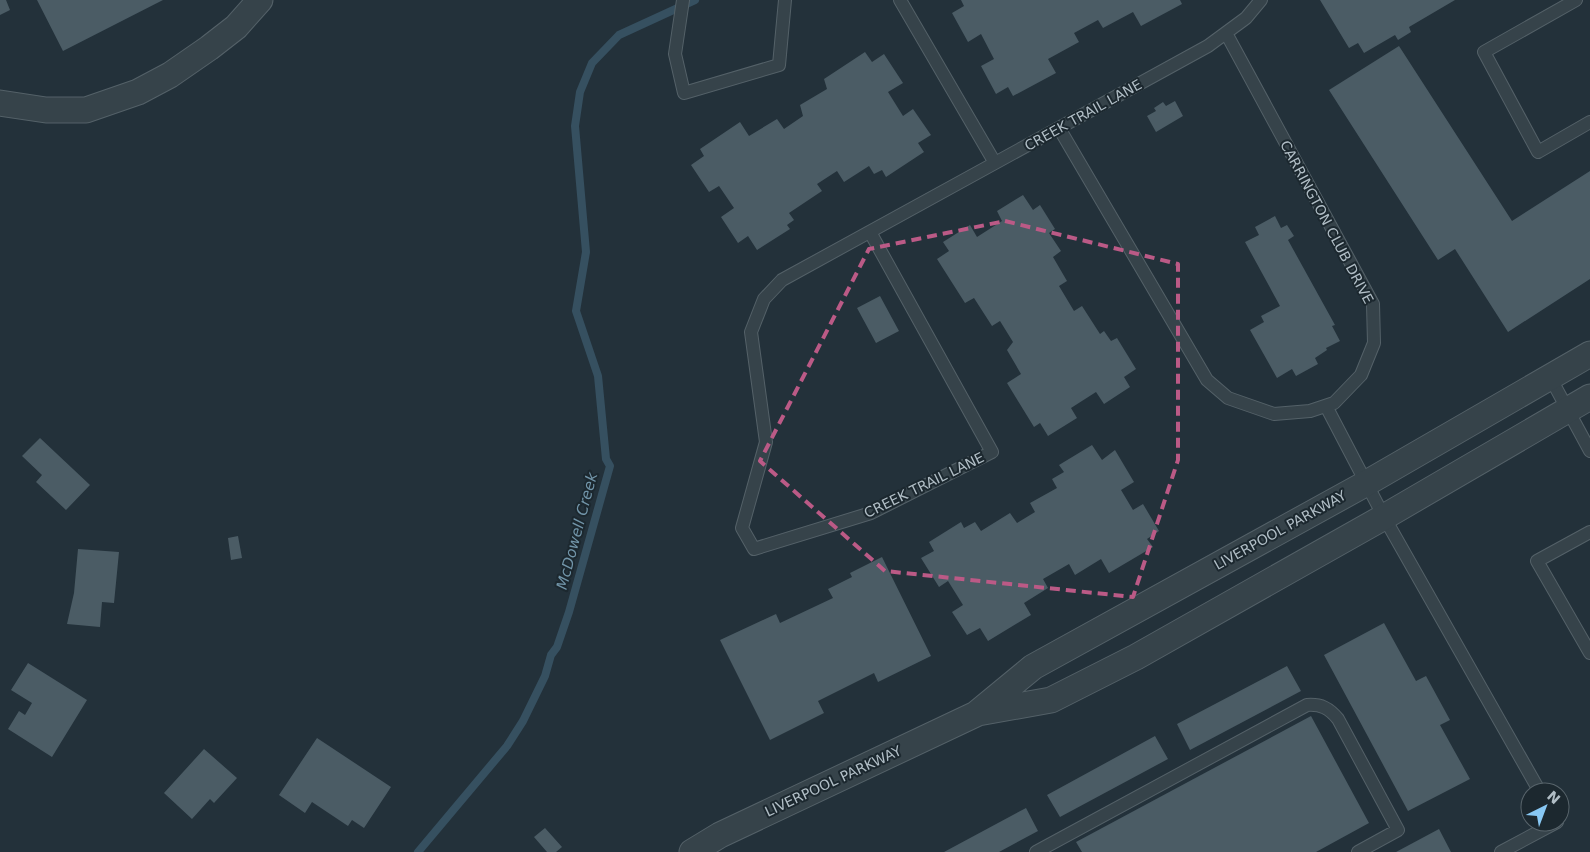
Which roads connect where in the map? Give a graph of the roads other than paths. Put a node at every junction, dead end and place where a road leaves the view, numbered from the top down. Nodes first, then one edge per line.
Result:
1 (260, 0) edge
2 (683, 0) edge
3 (785, 0) edge
4 (900, 0) edge
5 (1261, 0) edge
6 (1576, 0) edge
7 (1226, 33) junction
8 (0, 103) edge
9 (1590, 122) edge
10 (1059, 128) junction
11 (995, 163) junction
12 (870, 232) junction
13 (1590, 354) edge
14 (1550, 377) junction
15 (1590, 397) edge
16 (1326, 406) junction
17 (1567, 409) junction
18 (1590, 451) edge
19 (1365, 484) junction
20 (1384, 517) junction
21 (1590, 532) edge
22 (1590, 653) edge
23 (976, 714) junction
24 (1534, 782) edge
25 (1538, 832) edge
26 (692, 852) edge
27 (1036, 852) edge
28 (1358, 852) edge
29 (1501, 852) edge

1 - 8 street
2 - 3 lane
4 - 11 lane
5 - 7 lane, CREEK TRAIL LANE
6 - 9 lane
7 - 10 lane, CREEK TRAIL LANE
7 - 16 lane, CARRINGTON CLUB DRIVE
10 - 11 lane, CREEK TRAIL LANE
10 - 16 lane, CARRINGTON CLUB DRIVE
11 - 12 lane, CREEK TRAIL LANE
12 - 12 lane, CREEK TRAIL LANE
13 - 14 street, LIVERPOOL PARKWAY
14 - 17 lane
14 - 19 street, LIVERPOOL PARKWAY
15 - 17 street, LIVERPOOL PARKWAY
16 - 19 lane
17 - 18 lane
17 - 20 street, LIVERPOOL PARKWAY
19 - 20 lane
19 - 23 street, LIVERPOOL PARKWAY
20 - 23 street, LIVERPOOL PARKWAY
20 - 24 lane
21 - 22 lane
23 - 26 street, LIVERPOOL PARKWAY
25 - 29 lane
27 - 28 lane

